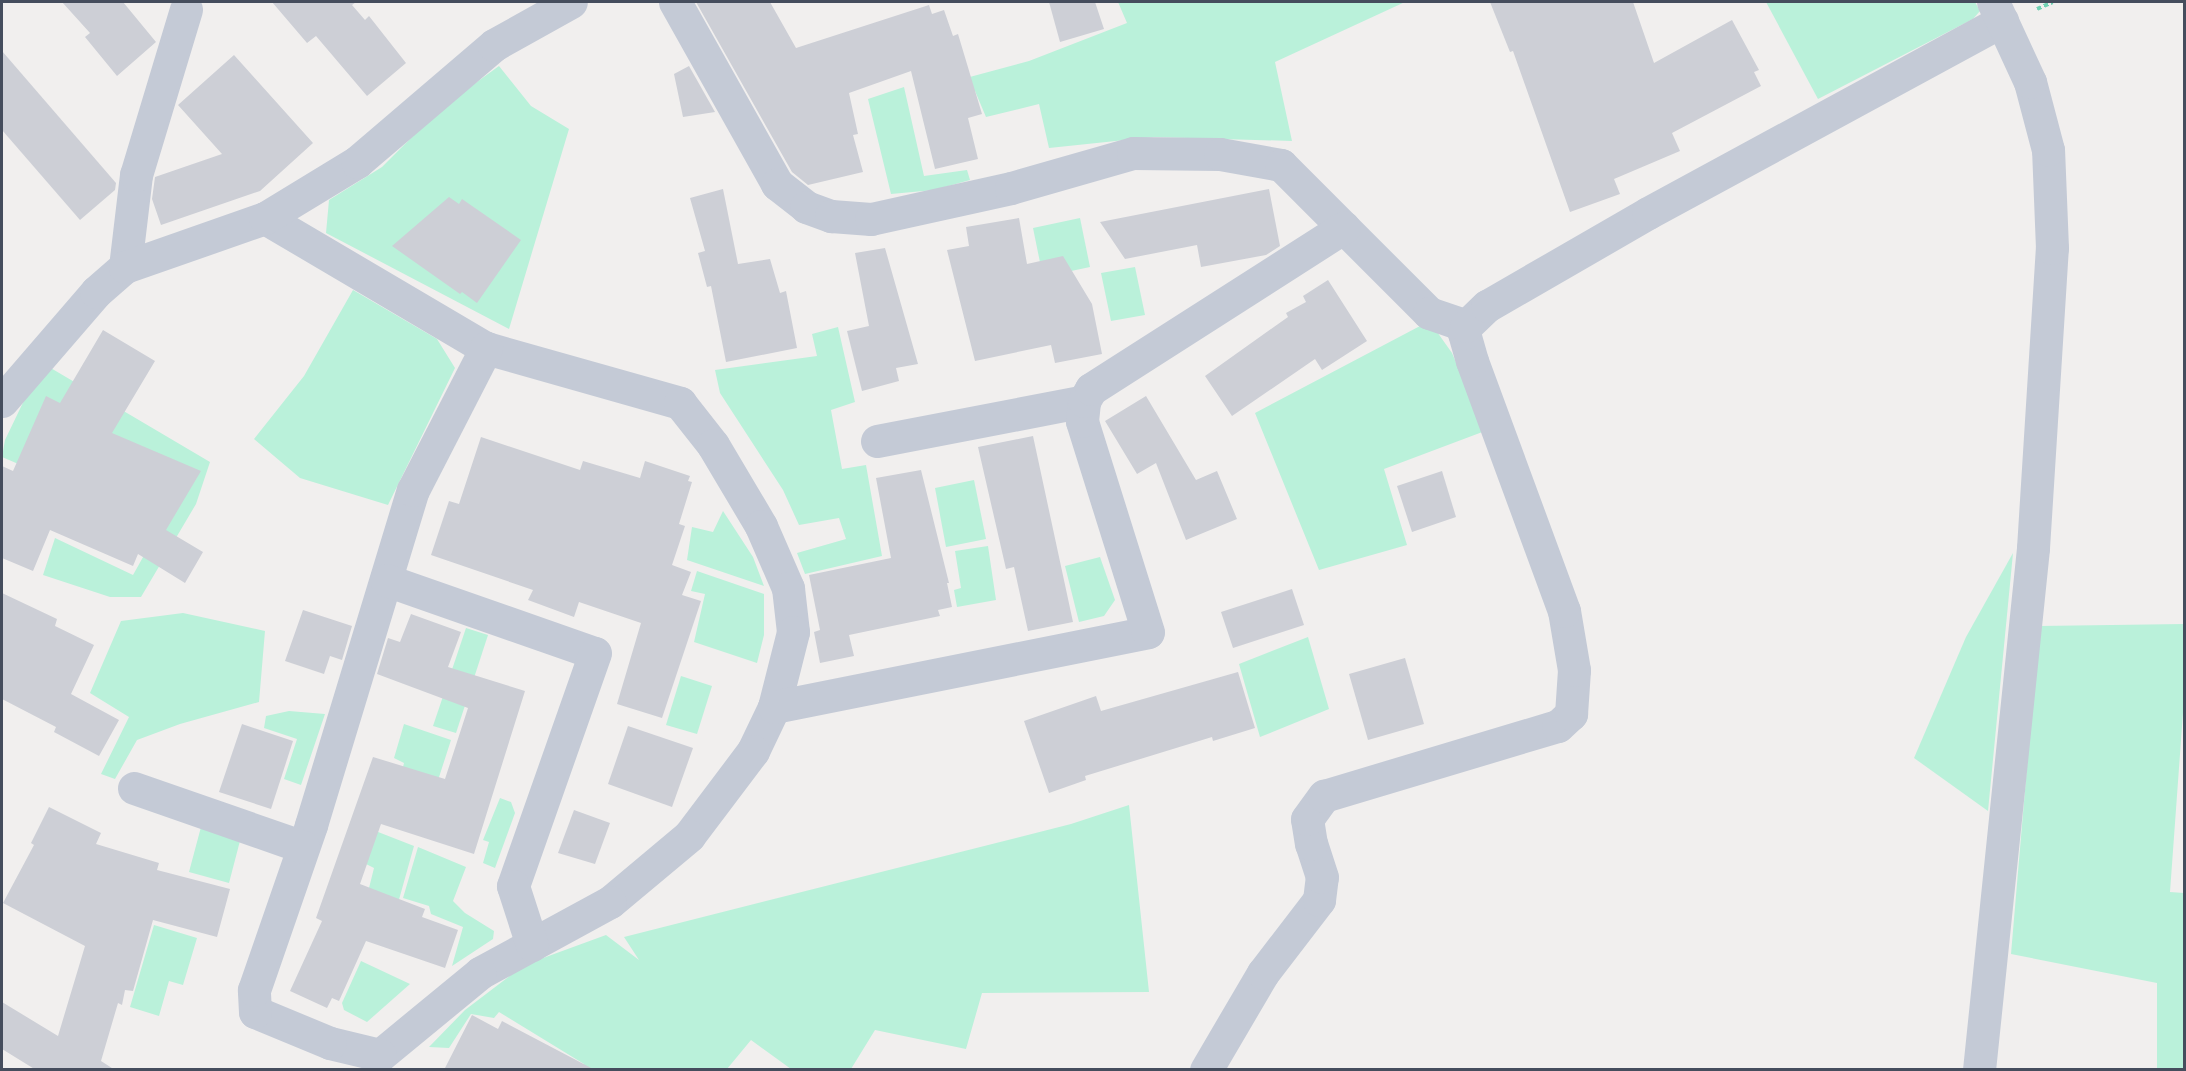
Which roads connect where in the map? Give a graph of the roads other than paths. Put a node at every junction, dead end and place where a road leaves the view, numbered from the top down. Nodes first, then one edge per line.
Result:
1 (571, 2) edge
2 (675, 2) edge
3 (186, 9) dead end
4 (1997, 11) edge
5 (265, 218) junction
6 (1344, 227) junction
7 (125, 267) junction
8 (1466, 326) junction
9 (486, 348) junction
10 (1084, 400) junction
11 (2, 401) edge
12 (877, 441) dead end
13 (386, 580) junction
14 (774, 706) junction
15 (134, 788) dead end
16 (303, 848) junction
17 (532, 945) junction
18 (1206, 1070) edge
19 (1979, 1070) edge

1 - 5 street
2 - 6 street
3 - 7 street
4 - 8 street
4 - 19 street
5 - 7 street
5 - 9 street
6 - 8 street
6 - 10 street
7 - 11 street
8 - 18 street
9 - 13 street
9 - 14 street
10 - 12 street
10 - 14 street
13 - 16 street
13 - 17 street
14 - 17 street
15 - 16 street
16 - 17 street

